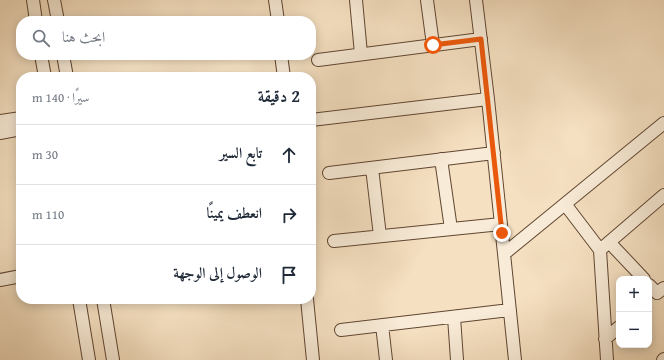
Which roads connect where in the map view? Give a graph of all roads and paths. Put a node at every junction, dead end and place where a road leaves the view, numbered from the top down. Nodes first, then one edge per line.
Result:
1 (32, 0) edge
2 (54, 0) edge
3 (275, 0) edge
4 (356, 0) edge
5 (427, 0) edge
6 (476, 0) edge
7 (35, 16) edge
8 (57, 16) edge
9 (277, 16) edge
10 (481, 39) junction
11 (433, 45) junction
12 (361, 54) junction
13 (42, 60) edge
14 (64, 60) edge
15 (282, 60) edge
16 (318, 60) dead end
17 (43, 72) edge
18 (65, 72) edge
19 (283, 72) edge
20 (488, 99) junction
21 (16, 119) edge
22 (316, 119) edge
23 (0, 121) edge
24 (664, 124) edge
25 (16, 130) edge
26 (0, 133) edge
27 (494, 153) junction
28 (441, 160) junction
29 (372, 168) junction
30 (329, 173) dead end
31 (664, 195) edge
32 (565, 204) junction
33 (502, 224) junction
34 (451, 229) junction
35 (380, 236) junction
36 (334, 241) dead end
37 (605, 246) junction
38 (505, 253) junction
39 (640, 276) edge
40 (16, 277) edge
41 (0, 280) edge
42 (80, 304) edge
43 (104, 304) edge
44 (307, 304) edge
45 (510, 310) junction
46 (454, 317) junction
47 (382, 326) junction
48 (341, 330) dead end
49 (616, 330) edge
50 (606, 339) junction
51 (89, 360) edge
52 (113, 360) edge
53 (313, 360) edge
54 (386, 360) edge
55 (457, 360) edge
56 (515, 360) edge
57 (607, 360) edge

1 - 7 street
2 - 8 street
3 - 9 street
4 - 12 street
5 - 11 street
6 - 10 street
10 - 11 street
10 - 20 street
11 - 12 street
12 - 16 street
13 - 17 street
14 - 18 street
15 - 19 street
20 - 22 street
20 - 27 street
21 - 23 street
24 - 32 street
25 - 26 street
27 - 28 street
27 - 33 street
28 - 29 street
28 - 34 street
29 - 30 street
29 - 35 street
31 - 37 street
32 - 37 street
32 - 38 street
33 - 34 street
33 - 38 street
34 - 35 street
35 - 36 street
37 - 39 street
37 - 50 street
38 - 45 street
40 - 41 street
42 - 51 street
43 - 52 street
44 - 53 street
45 - 46 street
45 - 56 street
46 - 47 street
46 - 55 street
47 - 48 street
47 - 54 street
49 - 50 street
50 - 57 street

